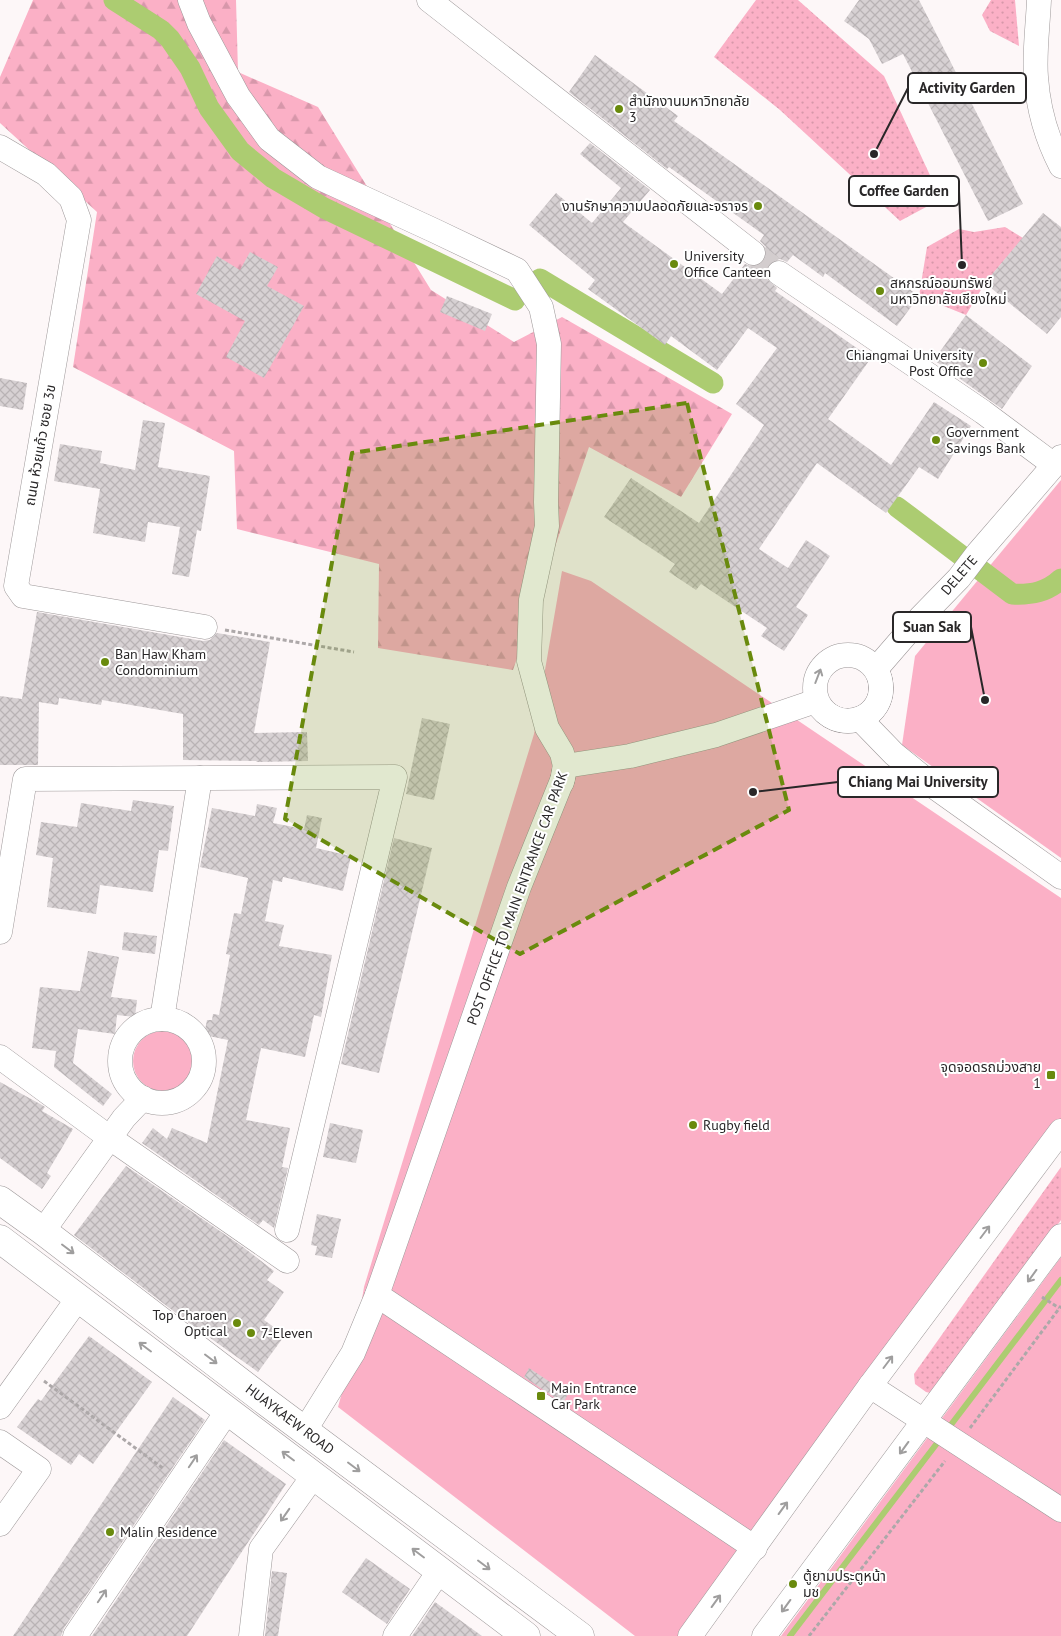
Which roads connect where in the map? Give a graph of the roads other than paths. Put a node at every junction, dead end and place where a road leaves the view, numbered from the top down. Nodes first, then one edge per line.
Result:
1 (190, 0) edge
2 (429, 0) edge
3 (1039, 0) edge
4 (0, 147) edge
5 (1061, 166) edge
6 (753, 253) tunnel mouth
7 (779, 273) tunnel mouth
8 (1058, 461) edge
9 (205, 627) road end
10 (860, 719) junction
11 (565, 766) junction
12 (200, 778) junction
13 (1061, 877) edge
14 (0, 932) edge
15 (162, 1019) junction
16 (0, 1056) edge
17 (143, 1098) junction
18 (1061, 1131) edge
19 (110, 1138) junction
20 (0, 1200) edge
21 (287, 1230) dead end
22 (44, 1231) junction
23 (1061, 1236) edge
24 (0, 1238) edge
25 (287, 1261) dead end
26 (376, 1295) junction
27 (79, 1298) junction
28 (870, 1386) junction
29 (542, 1396) dead end
30 (0, 1407) edge
31 (228, 1410) junction
32 (305, 1430) junction
33 (942, 1434) junction
34 (0, 1442) edge
35 (314, 1475) junction
36 (1061, 1510) edge
37 (0, 1524) edge
38 (755, 1548) junction
39 (440, 1570) junction
40 (75, 1636) edge
41 (251, 1636) edge
42 (395, 1636) edge
43 (526, 1636) edge
44 (580, 1636) edge
45 (690, 1636) edge
46 (764, 1636) edge

1 - 11 street
2 - 6 street
3 - 5 street
4 - 9 street, ถนน ห้วยแก้ว ซอย 3ข
7 - 8 street
8 - 10 street
10 - 11 street
10 - 13 street
11 - 26 street
12 - 14 street
12 - 15 street
12 - 21 street
15 - 17 street
15 - 17 street
16 - 19 street
17 - 19 street
28 -> 18 street
19 - 22 street
19 - 25 street
20 - 22 main road, HUAYKAEW ROAD
22 -> 32 main road, HUAYKAEW ROAD
23 -> 33 street
24 - 27 main road
26 - 29 street
26 - 32 street
26 - 38 street
27 - 30 street
31 -> 27 main road
28 - 33 street
38 -> 28 street
35 -> 31 main road
40 -> 31 street
32 -> 44 main road, HUAYKAEW ROAD
33 - 36 street
33 -> 46 street
34 - 37 street
39 -> 35 main road
35 -> 41 street
45 -> 38 street
39 - 42 street
39 - 43 main road

